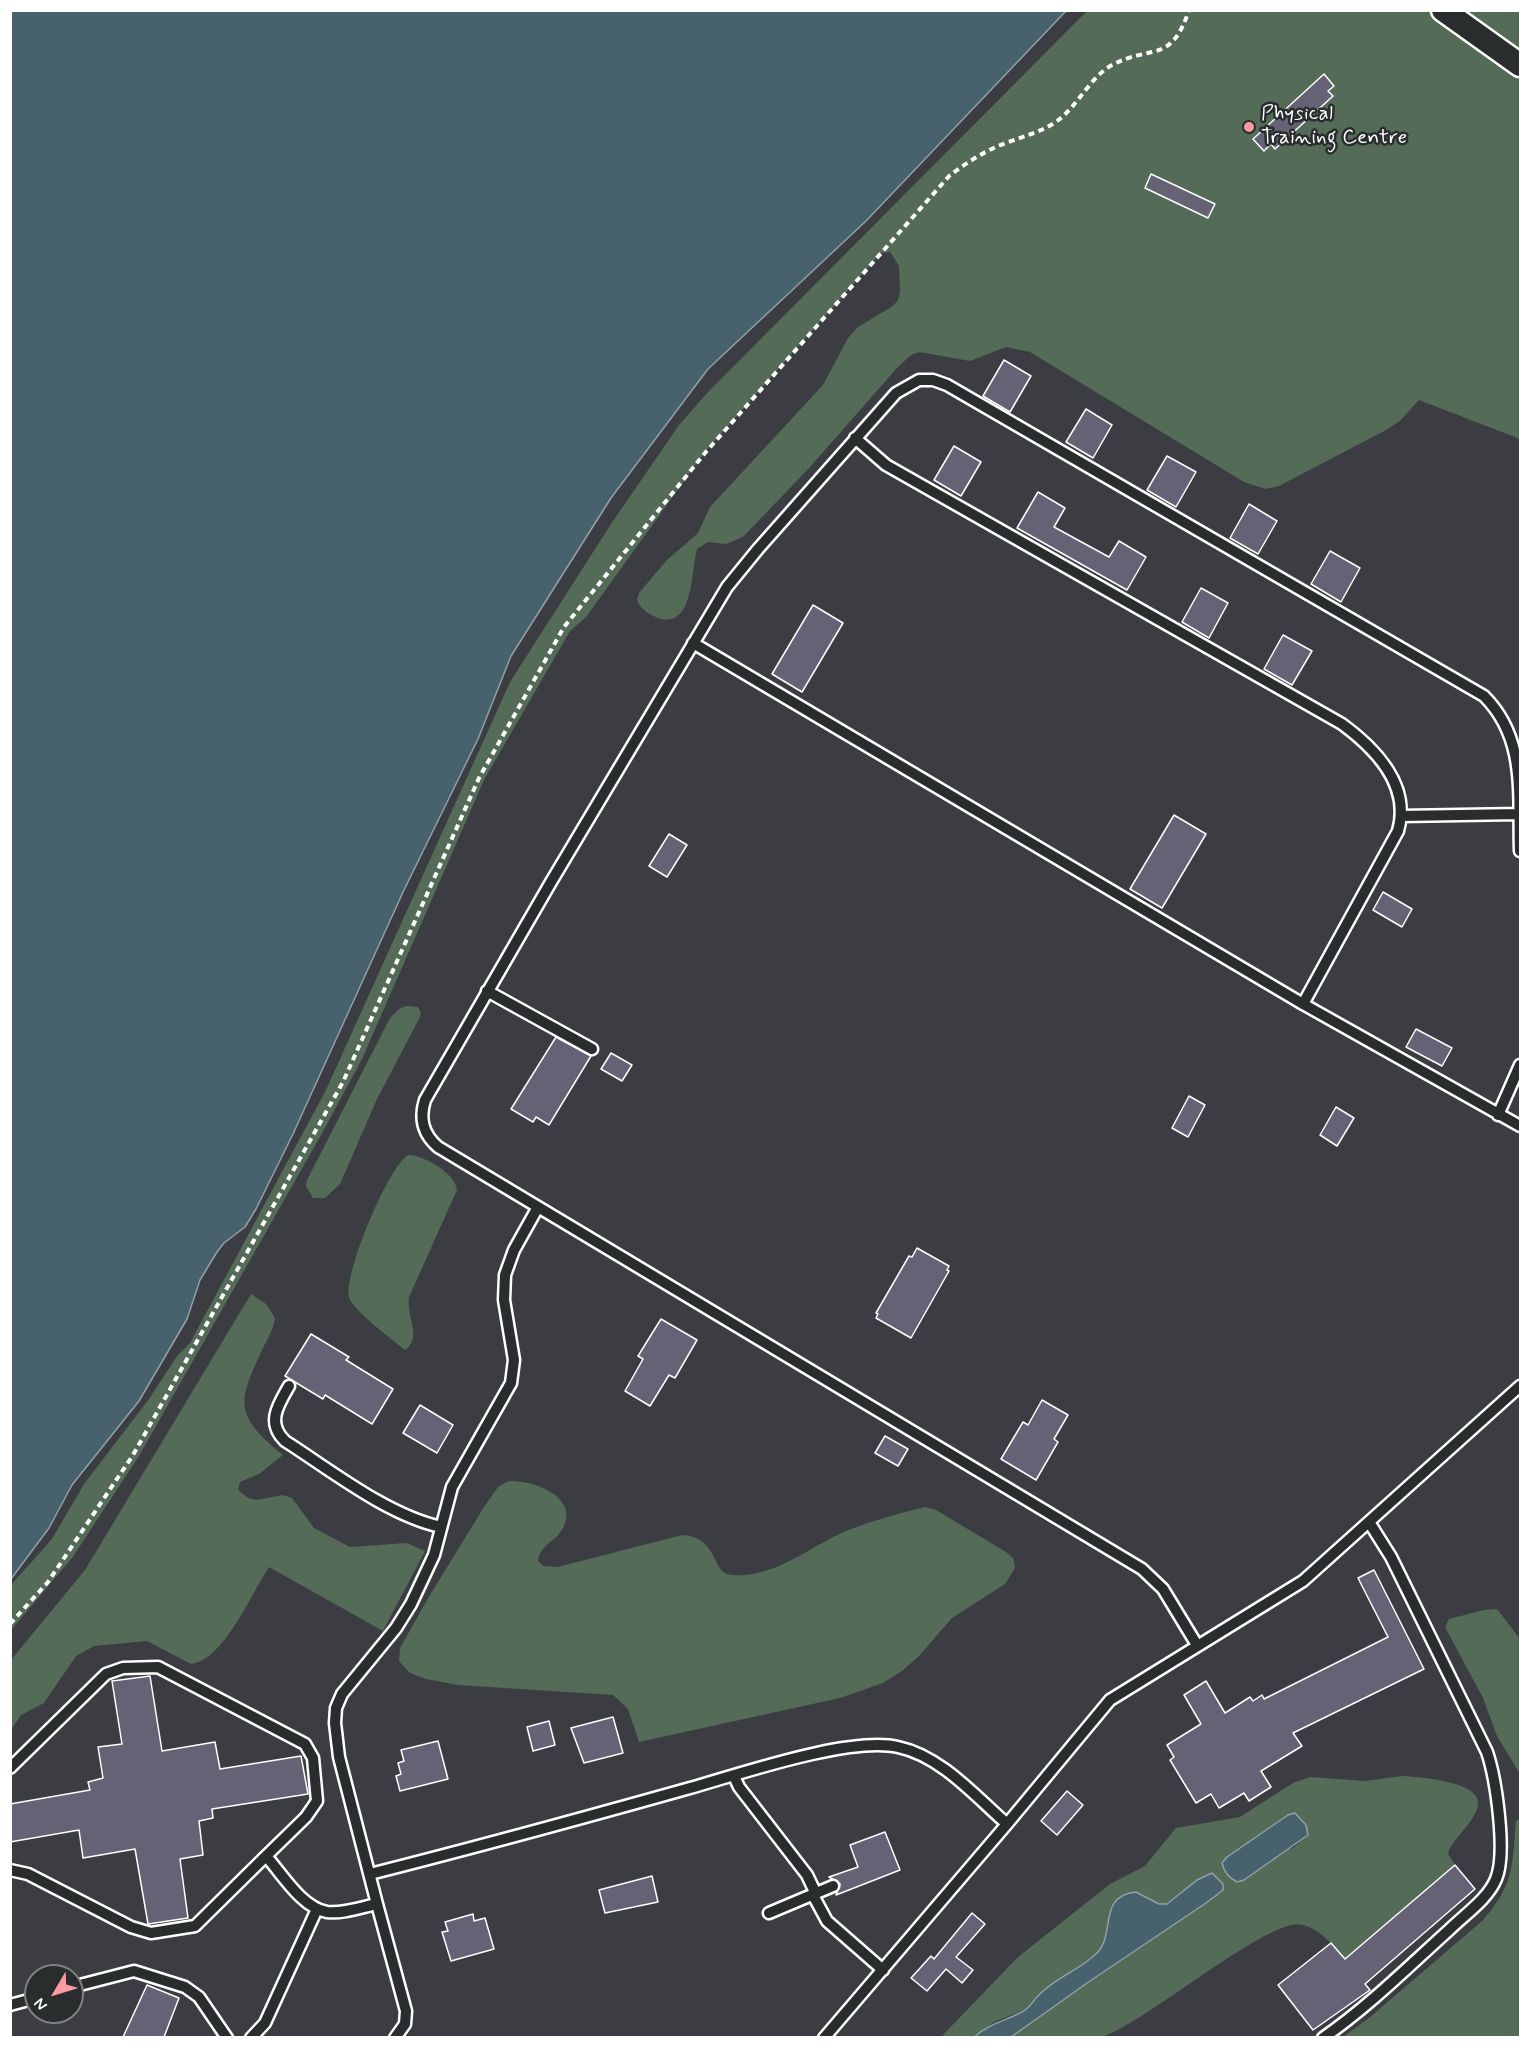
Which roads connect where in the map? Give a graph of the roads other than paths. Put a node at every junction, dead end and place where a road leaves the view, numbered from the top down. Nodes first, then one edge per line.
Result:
1 (1443, 10) edge
2 (1521, 65) edge
3 (855, 438) junction
4 (693, 643) junction
5 (1519, 814) junction
6 (1401, 816) junction
7 (1521, 851) edge
8 (487, 991) junction
9 (1303, 1004) junction
10 (592, 1048) dead end
11 (1521, 1065) edge
12 (1498, 1115) junction
13 (1521, 1126) edge
14 (538, 1207) junction
15 (289, 1386) dead end
16 (1521, 1386) edge
17 (1369, 1522) junction
18 (441, 1527) junction
19 (1197, 1645) junction
20 (10, 1768) edge
21 (734, 1776) junction
22 (1007, 1824) junction
23 (266, 1856) junction
24 (10, 1870) edge
25 (370, 1874) junction
26 (833, 1886) dead end
27 (814, 1894) junction
28 (377, 1904) junction
29 (317, 1909) junction
30 (769, 1913) dead end
31 (883, 1970) junction
32 (84, 1984) edge
33 (227, 2037) edge
34 (251, 2037) edge
35 (395, 2037) edge
36 (824, 2037) edge
37 (1323, 2037) edge

1 - 2 street
3 - 4 lane
3 - 5 lane
3 - 6 lane
4 - 8 lane
4 - 9 lane
5 - 6 lane
5 - 7 lane
6 - 9 lane
8 - 10 lane
8 - 14 lane
9 - 12 lane
11 - 12 lane
12 - 13 lane
14 - 18 lane
14 - 19 lane
15 - 18 lane
16 - 17 lane
17 - 19 lane
17 - 37 lane
18 - 25 lane
19 - 22 lane
20 - 23 lane
21 - 22 lane
21 - 25 lane
21 - 27 lane
22 - 31 lane
23 - 24 lane
23 - 29 lane
25 - 28 lane
26 - 27 lane
27 - 30 lane
27 - 31 lane
28 - 29 lane
28 - 35 lane
29 - 34 lane
31 - 36 lane
32 - 33 lane

